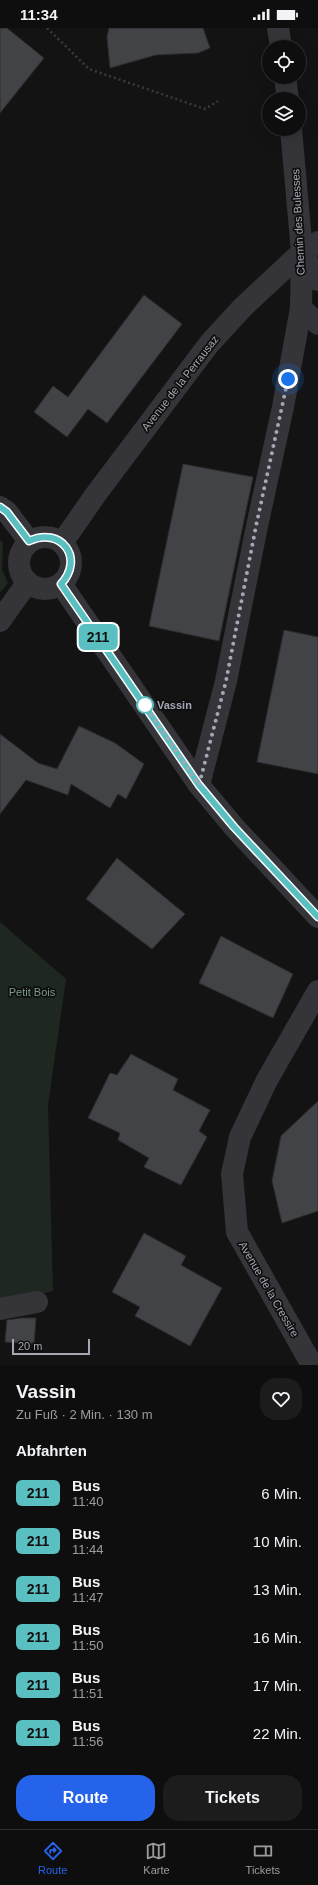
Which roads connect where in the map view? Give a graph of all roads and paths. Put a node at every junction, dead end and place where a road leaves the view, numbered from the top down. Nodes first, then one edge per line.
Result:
1 (47, 28) edge
2 (278, 28) edge
3 (280, 40) edge
4 (218, 101) dead end
5 (292, 136) edge
6 (310, 247) edge
7 (318, 280) edge
8 (300, 308) junction
9 (318, 324) edge
10 (0, 507) edge
11 (29, 541) junction
12 (62, 543) junction
13 (27, 583) junction
14 (61, 584) junction
15 (0, 621) edge
16 (199, 785) junction
17 (318, 917) edge
18 (318, 991) edge
19 (37, 1302) dead end
20 (0, 1309) edge
21 (312, 1365) edge

1 - 4 path
2 - 3 street
5 - 6 street, Chemin des Bulesses
6 - 7 street
6 - 8 street, Chemin des Bulesses
6 - 12 street, Avenue de la Perrausaz
8 - 9 street
8 - 16 street, Chemin des Bulesses
10 - 11 street
11 - 12 street
11 - 13 street
12 - 14 street
13 - 14 street
13 - 15 street
14 - 16 street
16 - 17 street
18 - 21 street, Avenue de la Cressire
19 - 20 street

